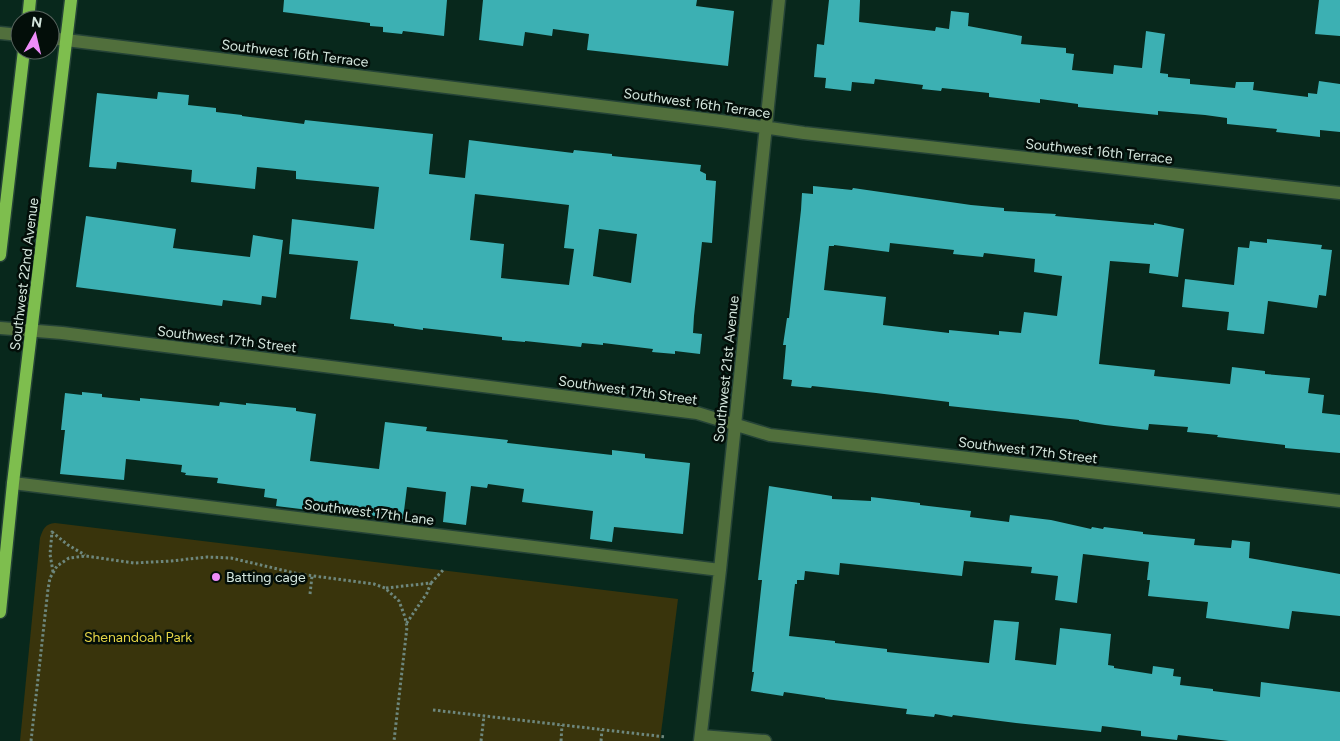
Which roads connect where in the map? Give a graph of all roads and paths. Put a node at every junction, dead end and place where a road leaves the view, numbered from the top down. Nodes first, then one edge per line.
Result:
1 (72, 0) edge
2 (779, 0) edge
3 (60, 39) edge
4 (67, 40) junction
5 (23, 60) edge
6 (765, 128) junction
7 (1340, 193) edge
8 (0, 255) edge
9 (0, 328) edge
10 (31, 331) junction
11 (735, 424) junction
12 (13, 483) junction
13 (1340, 501) edge
14 (86, 556) junction
15 (444, 569) dead end
16 (720, 570) junction
17 (53, 573) junction
18 (312, 576) junction
19 (431, 583) junction
20 (385, 588) junction
21 (310, 594) dead end
22 (0, 612) edge
23 (406, 624) junction
24 (433, 710) dead end
25 (484, 716) junction
26 (562, 725) junction
27 (602, 730) junction
28 (666, 737) dead end
29 (701, 739) edge
30 (31, 741) edge
31 (394, 741) edge
32 (481, 741) edge
33 (561, 741) edge
34 (601, 741) edge
35 (765, 741) edge

1 - 4 main road, Southwest 22nd Avenue
2 - 6 street, Southwest 21st Avenue
3 - 4 street, Southwest 16th Terrace
4 - 6 street, Southwest 16th Terrace
4 - 10 main road, Southwest 22nd Avenue
5 - 8 main road, Southwest 22nd Avenue
6 - 7 street, Southwest 16th Terrace
6 - 11 street, Southwest 21st Avenue
9 - 10 street, Southwest 17th Street
10 - 11 street, Southwest 17th Street
10 - 12 main road, Southwest 22nd Avenue
11 - 13 street, Southwest 17th Street
11 - 16 street, Southwest 21st Avenue
12 - 16 street, Southwest 17th Lane
12 - 22 main road, Southwest 22nd Avenue
14 - 17 path
14 - 17 path
14 - 18 path
15 - 19 path
16 - 29 street, Southwest 21st Avenue
17 - 30 path
18 - 20 path
18 - 21 path
19 - 20 path
19 - 23 path
20 - 23 path
23 - 31 path
24 - 25 path
25 - 26 path
25 - 32 path
26 - 27 path
26 - 33 path
27 - 28 path
27 - 34 path
29 - 35 street

